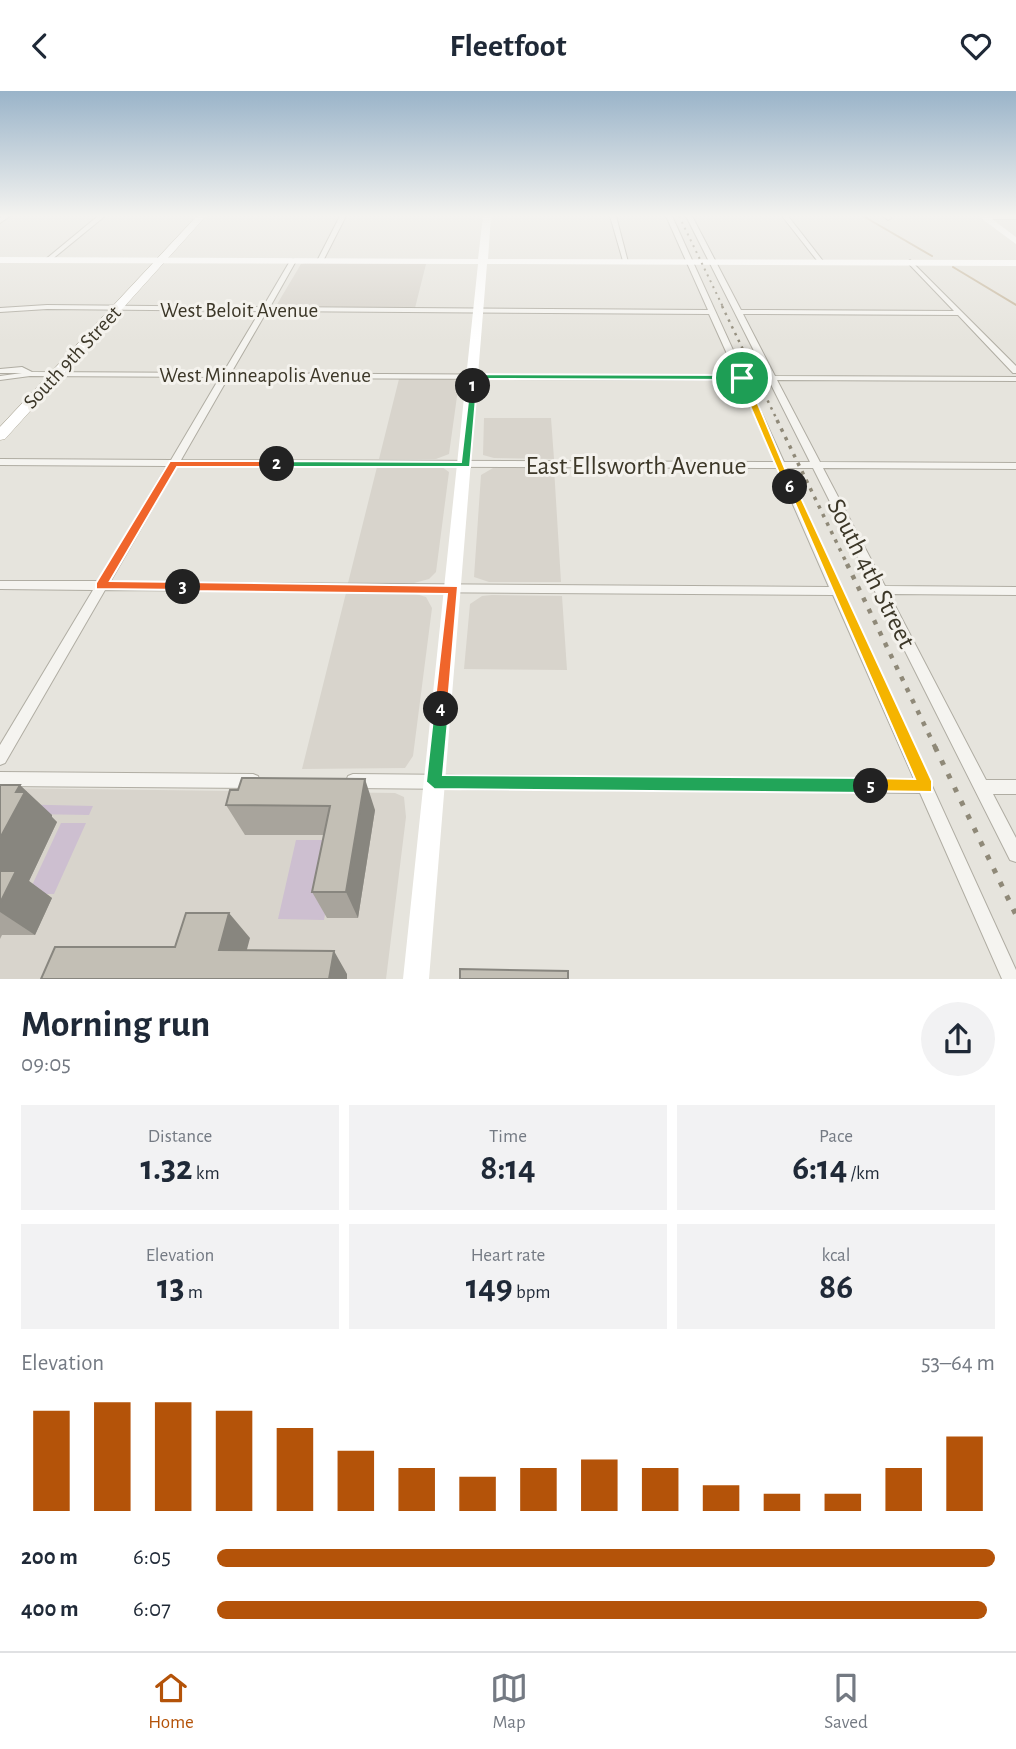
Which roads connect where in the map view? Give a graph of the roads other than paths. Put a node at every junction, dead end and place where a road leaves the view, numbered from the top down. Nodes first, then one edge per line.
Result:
1 (51, 257) edge
2 (163, 257) edge
3 (322, 257) edge
4 (484, 257) edge
5 (625, 257) edge
6 (686, 257) edge
7 (711, 257) edge
8 (817, 257) edge
9 (0, 260) edge
10 (48, 260) junction
11 (161, 260) junction
12 (293, 261) junction
13 (320, 261) junction
14 (626, 261) junction
15 (688, 261) junction
16 (713, 261) junction
17 (484, 262) junction
18 (821, 262) junction
19 (910, 263) junction
20 (1016, 263) edge
21 (116, 309) junction
22 (0, 310) edge
23 (265, 311) junction
24 (479, 312) junction
25 (712, 312) junction
26 (739, 312) junction
27 (958, 313) junction
28 (0, 371) edge
29 (1016, 371) edge
30 (30, 374) junction
31 (56, 374) junction
32 (226, 375) junction
33 (474, 376) junction
34 (0, 378) edge
35 (742, 378) junction
36 (773, 378) junction
37 (1016, 379) edge
38 (0, 436) edge
39 (0, 462) edge
40 (174, 463) junction
41 (466, 465) junction
42 (780, 466) junction
43 (818, 466) junction
44 (1016, 467) edge
45 (0, 585) edge
46 (101, 586) junction
47 (453, 590) junction
48 (880, 590) junction
49 (837, 591) junction
50 (1016, 591) edge
51 (0, 758) edge
52 (0, 779) edge
53 (275, 781) edge
54 (343, 781) edge
55 (434, 782) junction
56 (926, 786) junction
57 (982, 787) junction
58 (1016, 787) edge
59 (1016, 854) edge
60 (416, 979) edge
61 (1012, 979) edge

1 - 10 street
2 - 11 main road, South 9th Street
3 - 13 street
4 - 17 street
5 - 14 street
6 - 15 street, South 4th Street
7 - 16 street, South 4th Street
8 - 18 street
9 - 10 street
10 - 11 street
11 - 12 street
11 - 21 main road, South 9th Street
12 - 13 street
12 - 23 street
13 - 17 street
14 - 15 street
14 - 17 street
15 - 16 street
15 - 25 street, South 4th Street
16 - 18 street
16 - 26 street, South 4th Street
17 - 24 street
18 - 19 street
19 - 20 street
19 - 27 street
21 - 22 street, West Beloit Avenue
21 - 23 street, West Beloit Avenue
21 - 31 main road, South 9th Street
23 - 24 street, West Beloit Avenue
23 - 32 street
24 - 25 street, West Beloit Avenue
24 - 33 street
25 - 35 street, South 4th Street
26 - 27 street
26 - 36 street, South 4th Street
27 - 29 street
28 - 30 street
30 - 31 street, West Minneapolis Avenue
30 - 34 street
31 - 32 street, West Minneapolis Avenue
31 - 38 main road, South 9th Street
32 - 33 street, West Minneapolis Avenue
32 - 40 street
33 - 35 street, West Minneapolis Avenue
33 - 41 street
35 - 42 street, South 4th Street
36 - 37 street
36 - 43 street, South 4th Street
39 - 40 street, East Ellsworth Avenue
40 - 41 street, East Ellsworth Avenue
40 - 46 street
41 - 42 street, East Ellsworth Avenue
41 - 47 street
42 - 43 street, East Ellsworth Avenue
42 - 49 street, South 4th Street
43 - 44 street, East Ellsworth Avenue
43 - 48 street, South 4th Street
45 - 46 street
46 - 47 street
46 - 51 street
47 - 49 street
47 - 55 street
48 - 50 street
48 - 57 street, South 4th Street
49 - 56 street, South 4th Street
52 - 53 street
54 - 55 street
55 - 56 street
55 - 60 street
56 - 61 street, South 4th Street
57 - 58 street
57 - 59 street, South 4th Street

